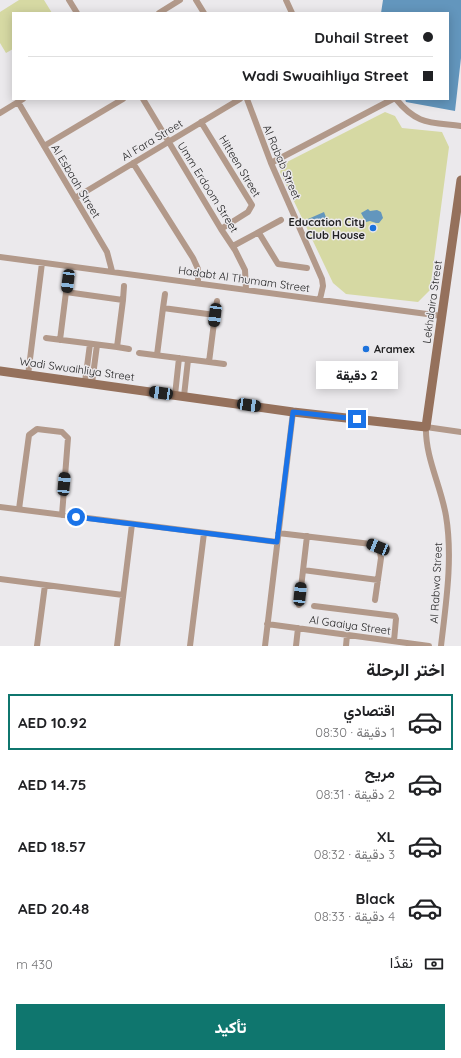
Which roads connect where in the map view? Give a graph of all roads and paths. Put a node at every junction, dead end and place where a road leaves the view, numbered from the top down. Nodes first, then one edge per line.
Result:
1 (69, 0) edge
2 (180, 0) edge
3 (196, 0) edge
4 (286, 0) edge
5 (76, 12) edge
6 (161, 12) edge
7 (203, 12) edge
8 (292, 12) edge
9 (21, 100) edge
10 (120, 100) edge
11 (143, 100) edge
12 (238, 100) edge
13 (247, 100) edge
14 (392, 100) edge
15 (395, 100) edge
16 (0, 113) edge
17 (201, 122) junction
18 (461, 126) edge
19 (168, 142) junction
20 (44, 146) junction
21 (133, 163) junction
22 (271, 163) junction
23 (461, 180) edge
24 (75, 198) junction
25 (281, 220) dead end
26 (221, 229) junction
27 (259, 233) junction
28 (234, 248) junction
29 (0, 257) edge
30 (42, 263) junction
31 (307, 268) dead end
32 (112, 272) junction
33 (68, 281) dead end
34 (198, 283) junction
35 (124, 286) dead end
36 (246, 289) junction
37 (66, 292) junction
38 (165, 294) dead end
39 (320, 299) junction
40 (123, 300) junction
41 (216, 301) dead end
42 (163, 308) junction
43 (215, 315) junction
44 (442, 316) junction
45 (46, 338) dead end
46 (60, 340) junction
47 (93, 344) junction
48 (117, 347) junction
49 (129, 349) dead end
50 (139, 353) dead end
51 (157, 356) junction
52 (180, 358) junction
53 (188, 360) junction
54 (209, 362) junction
55 (224, 364) dead end
56 (0, 372) edge
57 (28, 374) junction
58 (89, 383) junction
59 (179, 395) junction
60 (293, 412) junction
61 (426, 427) junction
62 (461, 432) edge
63 (0, 507) edge
64 (19, 509) junction
65 (62, 515) junction
66 (132, 524) junction
67 (278, 532) junction
68 (204, 533) junction
69 (306, 536) junction
70 (277, 542) junction
71 (303, 570) junction
72 (0, 578) edge
73 (378, 580) junction
74 (45, 585) junction
75 (123, 595) junction
76 (374, 600) dead end
77 (299, 605) dead end
78 (314, 606) dead end
79 (267, 624) junction
80 (298, 628) junction
81 (347, 635) junction
82 (394, 641) junction
83 (408, 645) edge
84 (37, 646) edge
85 (117, 646) edge
86 (190, 646) edge
87 (265, 646) edge
88 (296, 646) edge
89 (346, 646) edge
90 (429, 646) edge
91 (441, 646) edge

1 - 5 street
2 - 6 street
3 - 7 street
4 - 8 street
9 - 16 street
9 - 20 street, Al Esbaah Street
10 - 20 street
11 - 19 street, Umm Erdoom Street
12 - 17 street, Al Fara Street
13 - 22 street, Al Rabab Street
14 - 22 street
15 - 18 street
17 - 19 street, Al Fara Street
17 - 26 street, Hitteen Street
19 - 21 street, Al Fara Street
19 - 26 street, Umm Erdoom Street
20 - 24 street, Al Esbaah Street
21 - 24 street, Al Fara Street
21 - 34 street
22 - 39 street, Al Rabab Street
23 - 44 street, Lekhdaira Street
24 - 32 street, Al Esbaah Street
25 - 27 street
26 - 28 street, Umm Erdoom Street
27 - 28 street
27 - 31 street
28 - 36 street, Umm Erdoom Street
29 - 30 street, Hadabt Al Thumam Street
30 - 32 street, Hadabt Al Thumam Street
30 - 57 street
32 - 34 street, Hadabt Al Thumam Street
33 - 37 street
34 - 36 street, Hadabt Al Thumam Street
35 - 40 street
36 - 39 street, Hadabt Al Thumam Street
37 - 40 street
37 - 46 street
38 - 42 street
39 - 44 street, Hadabt Al Thumam Street
40 - 48 street
41 - 43 street
42 - 43 street
42 - 51 street
43 - 54 street
44 - 61 street, Lekhdaira Street
45 - 46 street
46 - 47 street
47 - 48 street
47 - 58 street
48 - 49 street
50 - 51 street
51 - 52 street
52 - 53 street
52 - 59 street
53 - 54 street
53 - 59 street
54 - 55 street
56 - 57 street, Wadi Swuaihliya Street
57 - 58 street, Wadi Swuaihliya Street
58 - 59 street, Wadi Swuaihliya Street
59 - 60 street, Wadi Swuaihliya Street
60 - 61 street, Wadi Swuaihliya Street
60 - 67 street
61 - 62 street, Wadi Swuaihliya Street
61 - 91 street, Al Rabwa Street
63 - 64 street
64 - 65 street
64 - 65 street
65 - 66 street
66 - 68 street
66 - 75 street
67 - 69 street
67 - 70 street
68 - 70 street
68 - 86 street
69 - 71 street
69 - 73 street
70 - 79 street
71 - 73 street
71 - 77 street
72 - 74 street
73 - 76 street
74 - 75 street
74 - 84 street
75 - 85 street
78 - 82 street
79 - 80 street, Al Gaaiya Street
79 - 87 street
80 - 81 street, Al Gaaiya Street
80 - 88 street
81 - 82 street, Al Gaaiya Street
81 - 89 street
82 - 83 street, Al Gaaiya Street
83 - 90 street, Al Gaaiya Street

